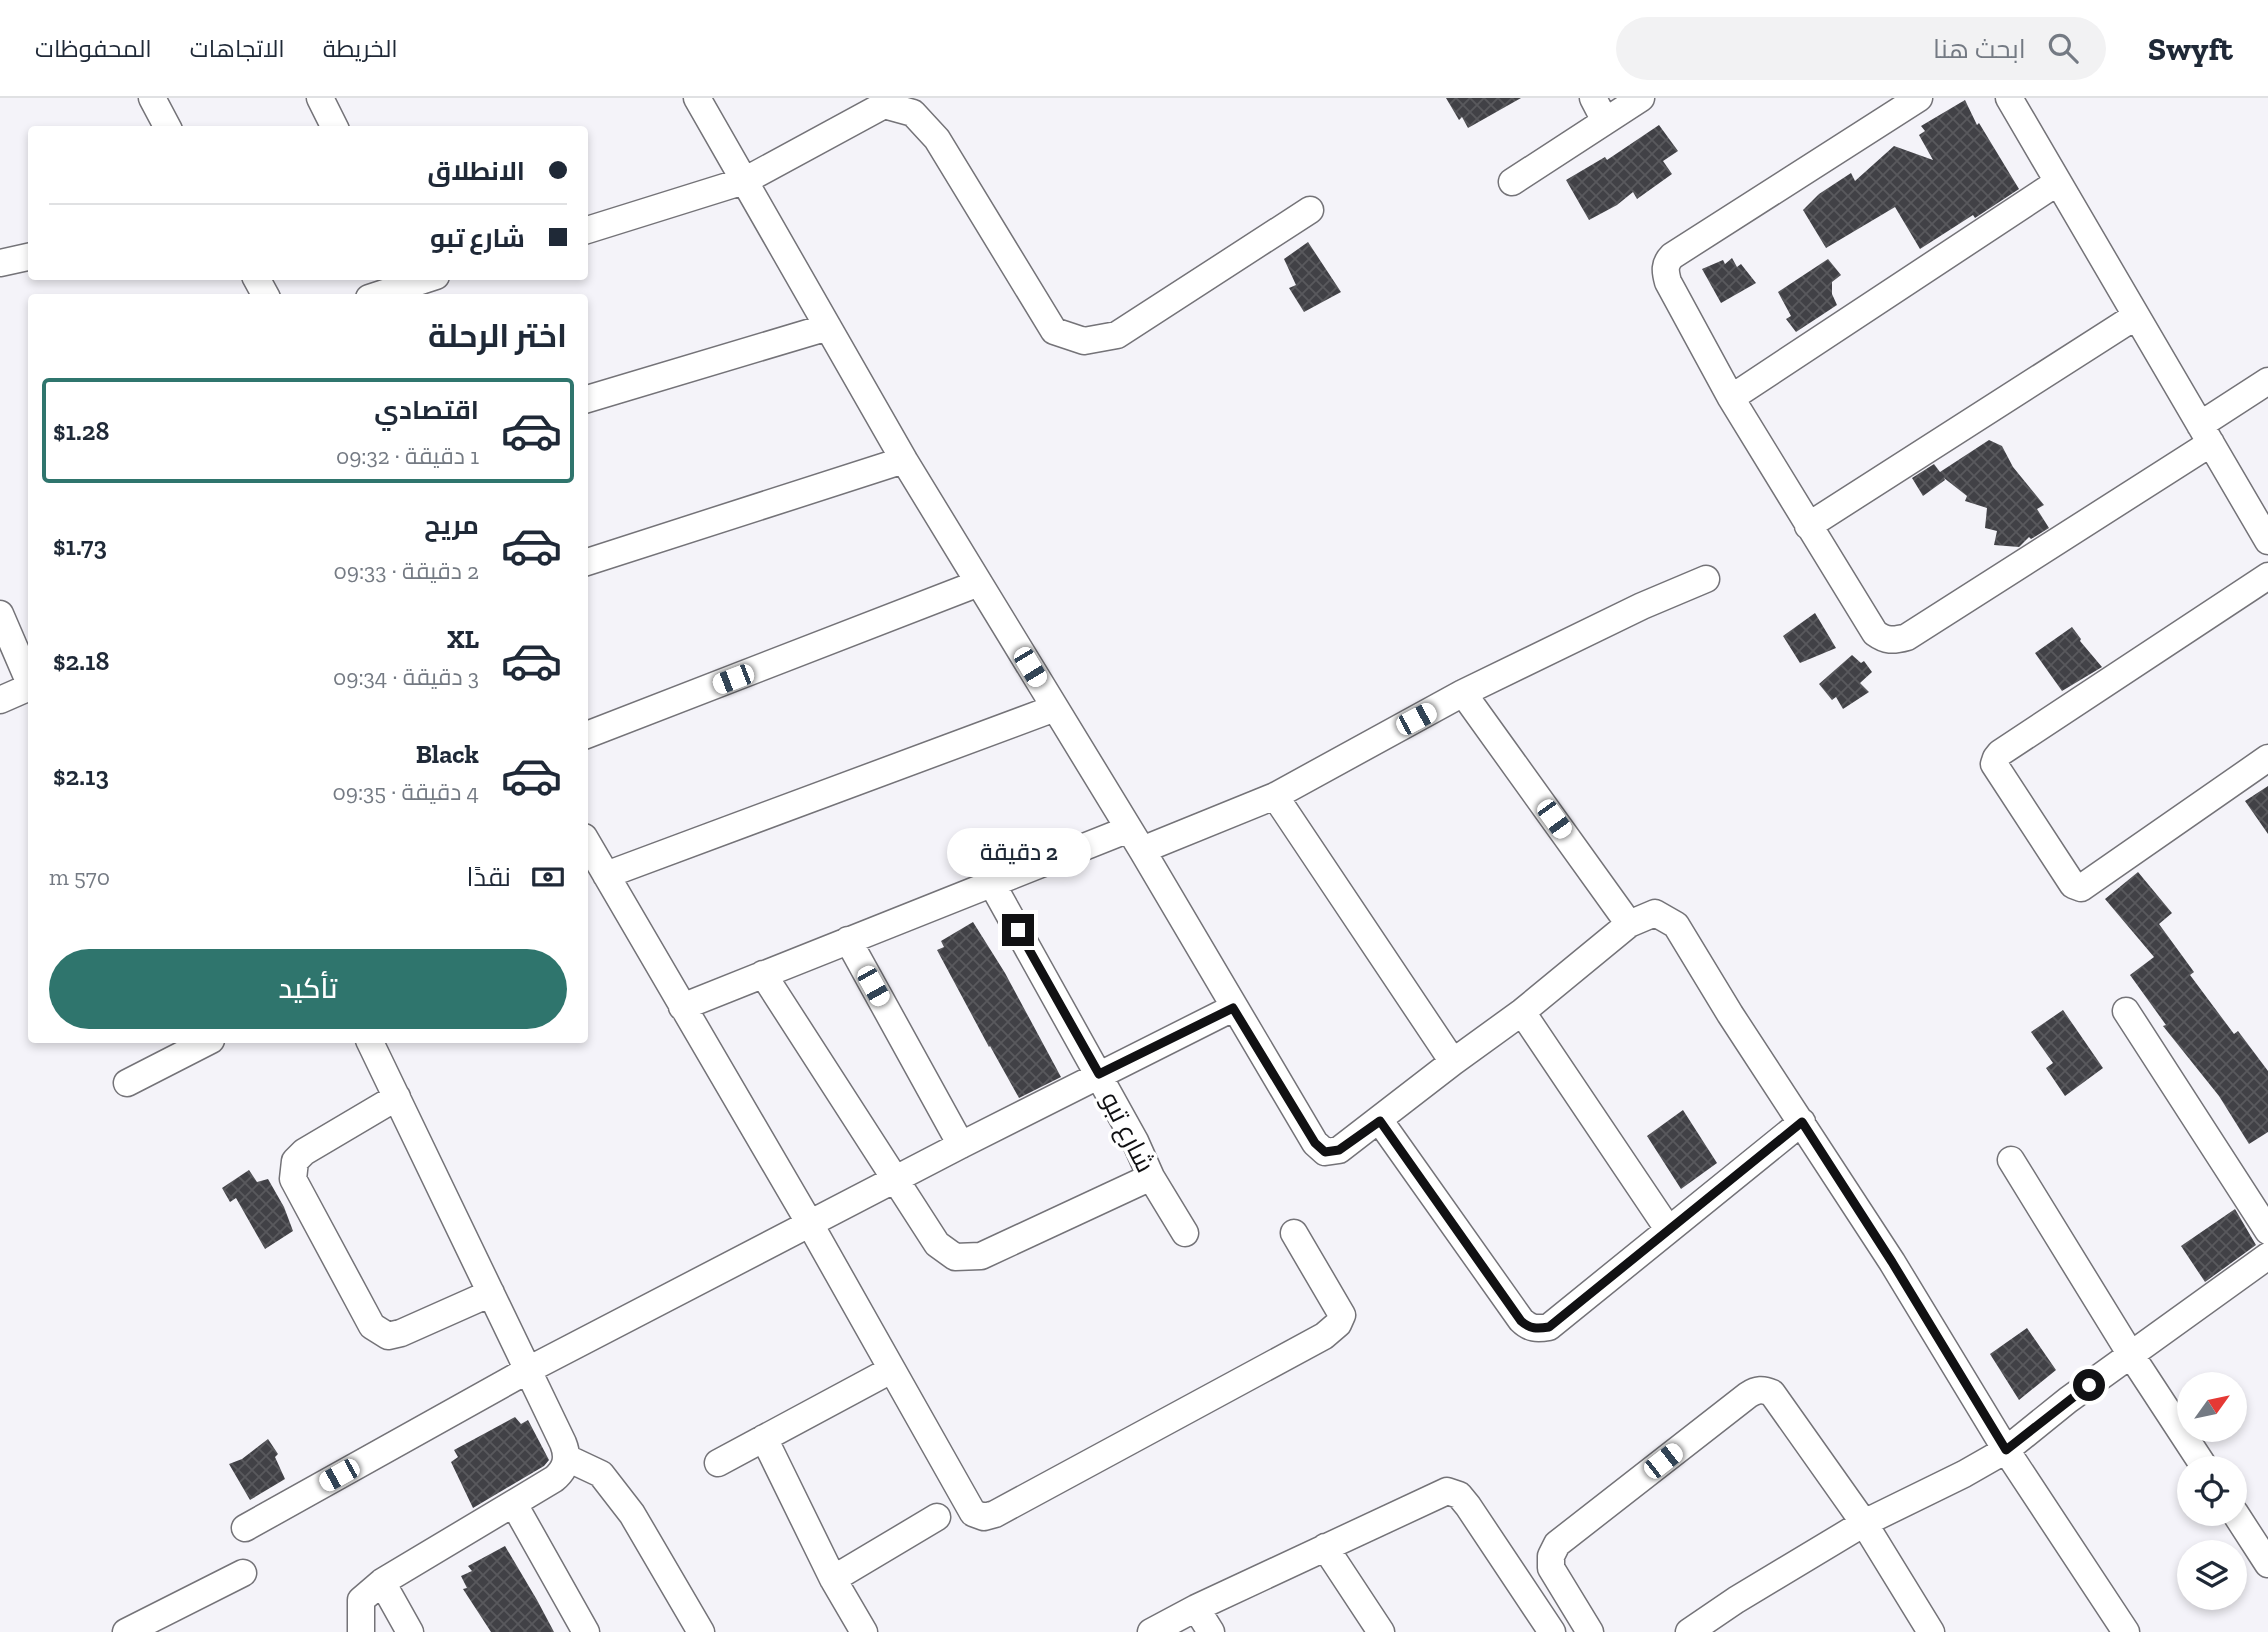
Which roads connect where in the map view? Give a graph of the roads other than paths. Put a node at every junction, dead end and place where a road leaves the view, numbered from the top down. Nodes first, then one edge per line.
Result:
1 (152, 98) edge
2 (320, 98) edge
3 (696, 98) edge
4 (1593, 98) edge
5 (1641, 98) edge
6 (1919, 98) edge
7 (2009, 98) edge
8 (1605, 121) junction
9 (167, 126) edge
10 (335, 126) edge
11 (744, 181) junction
12 (2058, 182) junction
13 (1512, 183) dead end
14 (1310, 210) dead end
15 (588, 229) edge
16 (28, 257) edge
17 (0, 263) edge
18 (424, 280) edge
19 (381, 294) edge
20 (2136, 316) junction
21 (828, 327) junction
22 (2268, 380) edge
23 (1731, 398) junction
24 (588, 399) edge
25 (2205, 434) junction
26 (904, 460) junction
27 (1808, 526) junction
28 (2268, 541) edge
29 (588, 562) edge
30 (2268, 576) edge
31 (1706, 579) dead end
32 (979, 583) junction
33 (0, 614) edge
34 (28, 679) edge
35 (28, 687) edge
36 (1463, 693) junction
37 (0, 700) edge
38 (1055, 708) junction
39 (588, 734) edge
40 (2268, 758) edge
41 (1275, 796) junction
42 (1135, 839) junction
43 (588, 844) edge
44 (606, 875) junction
45 (992, 882) junction
46 (1629, 924) junction
47 (848, 940) junction
48 (763, 974) junction
49 (682, 1007) junction
50 (1233, 1008) junction
51 (2126, 1011) dead end
52 (1522, 1012) junction
53 (205, 1043) edge
54 (370, 1043) edge
55 (1453, 1062) junction
56 (1099, 1074) junction
57 (127, 1083) dead end
58 (397, 1097) junction
59 (1380, 1121) junction
60 (1802, 1122) junction
61 (961, 1144) junction
62 (2011, 1160) dead end
63 (1151, 1177) junction
64 (895, 1179) junction
65 (810, 1224) junction
66 (1668, 1229) junction
67 (2268, 1231) edge
68 (1185, 1233) dead end
69 (1294, 1233) dead end
70 (2268, 1256) edge
71 (491, 1293) junction
72 (2131, 1355) junction
73 (528, 1370) junction
74 (891, 1370) junction
75 (764, 1438) junction
76 (2006, 1450) junction
77 (2197, 1456) edge
78 (567, 1458) junction
79 (718, 1463) dead end
80 (514, 1504) junction
81 (937, 1517) dead end
82 (1864, 1522) junction
83 (2243, 1526) edge
84 (245, 1528) dead end
85 (1325, 1547) junction
86 (2268, 1564) edge
87 (243, 1573) dead end
88 (833, 1579) junction
89 (382, 1582) junction
90 (1196, 1608) junction
91 (126, 1632) edge
92 (361, 1632) edge
93 (410, 1632) edge
94 (586, 1632) edge
95 (701, 1632) edge
96 (864, 1632) edge
97 (1151, 1632) edge
98 (1211, 1632) edge
99 (1381, 1632) edge
100 (1552, 1632) edge
101 (1590, 1632) edge
102 (1689, 1632) edge
103 (1931, 1632) edge
104 (2126, 1632) edge

1 - 9 street
2 - 10 street
3 - 11 street
4 - 8 street
5 - 8 street
6 - 23 street
7 - 12 street
8 - 13 street
11 - 14 street
11 - 15 street
11 - 21 street
12 - 20 street
12 - 23 street
16 - 17 street
18 - 19 street
20 - 25 street
20 - 27 street
21 - 24 street
21 - 26 street
22 - 25 street
23 - 27 street
25 - 27 street
25 - 28 street
26 - 29 street
26 - 32 street
30 - 40 street
31 - 36 street
32 - 38 street
32 - 39 street
33 - 34 street
35 - 37 street
36 - 41 street
36 - 46 street
38 - 42 street
38 - 44 street
41 - 42 street
41 - 55 street
42 - 45 street
42 - 50 street
43 - 44 street
44 - 49 street
45 - 47 street
45 - 56 street, شارع تبو
46 - 52 street
46 - 60 street
47 - 48 street
47 - 61 street
48 - 49 street
48 - 64 street
49 - 65 street
50 - 56 street
50 - 59 street
51 - 67 street
52 - 55 street
52 - 66 street
53 - 57 street
54 - 58 street
55 - 59 street
56 - 61 street
56 - 63 street, شارع تبو
58 - 71 street
58 - 71 street
59 - 66 street
60 - 66 street
60 - 76 street
61 - 64 street
62 - 72 street
63 - 64 street
63 - 68 street, شارع تبو
64 - 65 street
65 - 73 street
65 - 74 street
69 - 74 street
70 - 72 street
71 - 73 street
72 - 76 street
72 - 77 street
73 - 78 street
73 - 84 street
74 - 75 street
75 - 79 street
75 - 88 street
76 - 82 street
76 - 104 street
78 - 80 street
78 - 95 street
80 - 89 street
80 - 94 street
81 - 88 street
82 - 101 street
82 - 102 street
82 - 103 street
83 - 86 street
85 - 90 street
85 - 99 street
85 - 100 street
87 - 91 street
88 - 96 street
89 - 92 street
89 - 93 street
90 - 97 street
90 - 98 street

